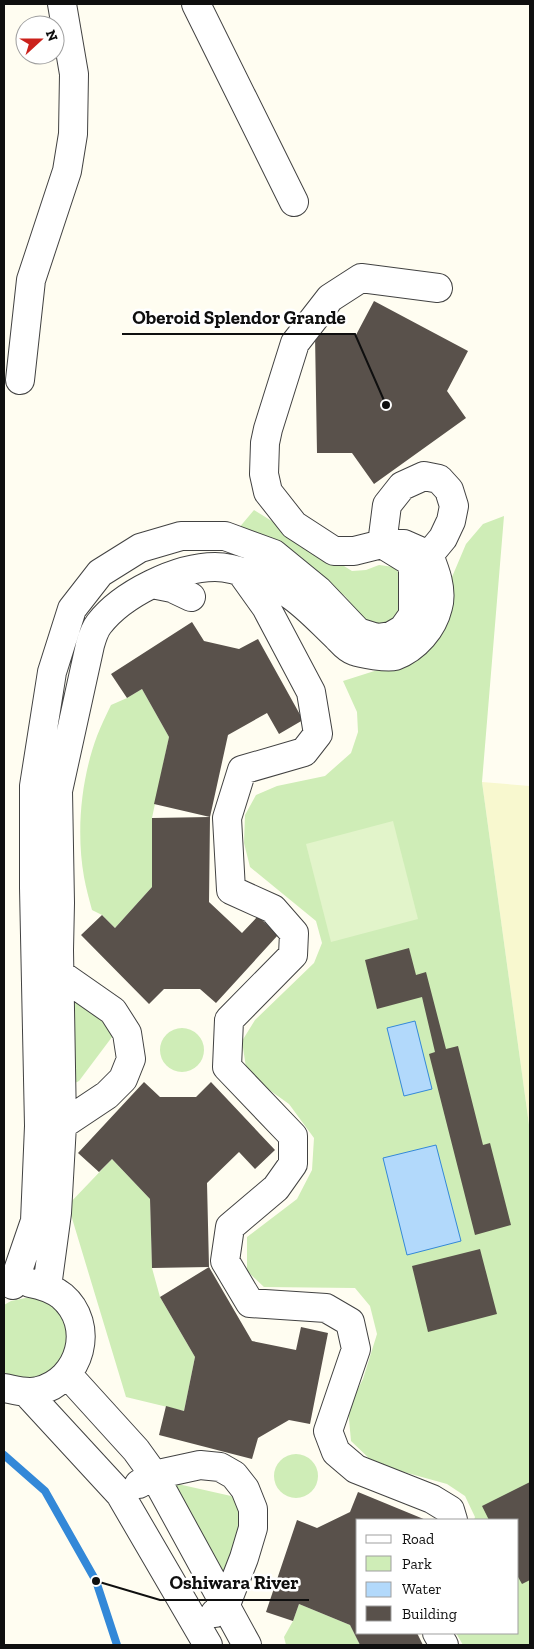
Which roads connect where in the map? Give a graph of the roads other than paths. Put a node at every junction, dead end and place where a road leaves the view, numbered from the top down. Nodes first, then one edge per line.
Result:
1 (62, 4) edge
2 (196, 4) edge
3 (294, 202) dead end
4 (438, 288) dead end
5 (20, 380) dead end
6 (166, 540) junction
7 (382, 544) junction
8 (274, 554) junction
9 (429, 555) junction
10 (179, 572) junction
11 (253, 576) junction
12 (152, 584) junction
13 (191, 597) dead end
14 (56, 659) junction
15 (85, 666) junction
16 (48, 973) junction
17 (50, 1125) junction
18 (8, 1287) edge
19 (47, 1287) junction
20 (67, 1374) junction
21 (15, 1390) edge
22 (154, 1476) junction
23 (120, 1494) junction
24 (453, 1519) edge
25 (225, 1607) junction
26 (437, 1634) edge
27 (202, 1636) edge
28 (247, 1645) edge
29 (444, 1645) edge

1 - 5 street
2 - 3 street
4 - 7 street
6 - 8 street
6 - 10 street
6 - 14 street
7 - 8 street
7 - 9 street
7 - 9 street
8 - 11 street
9 - 11 street
10 - 11 street
10 - 12 street
11 - 24 street
12 - 13 street
12 - 15 street
14 - 15 street
14 - 16 street
15 - 16 street
16 - 17 street
16 - 17 street
17 - 18 street
17 - 19 street
18 - 19 street
19 - 20 street
20 - 21 street
20 - 22 street
21 - 23 street
22 - 23 street
22 - 25 street
22 - 25 street
23 - 27 street
25 - 27 street
25 - 28 street
26 - 29 street

